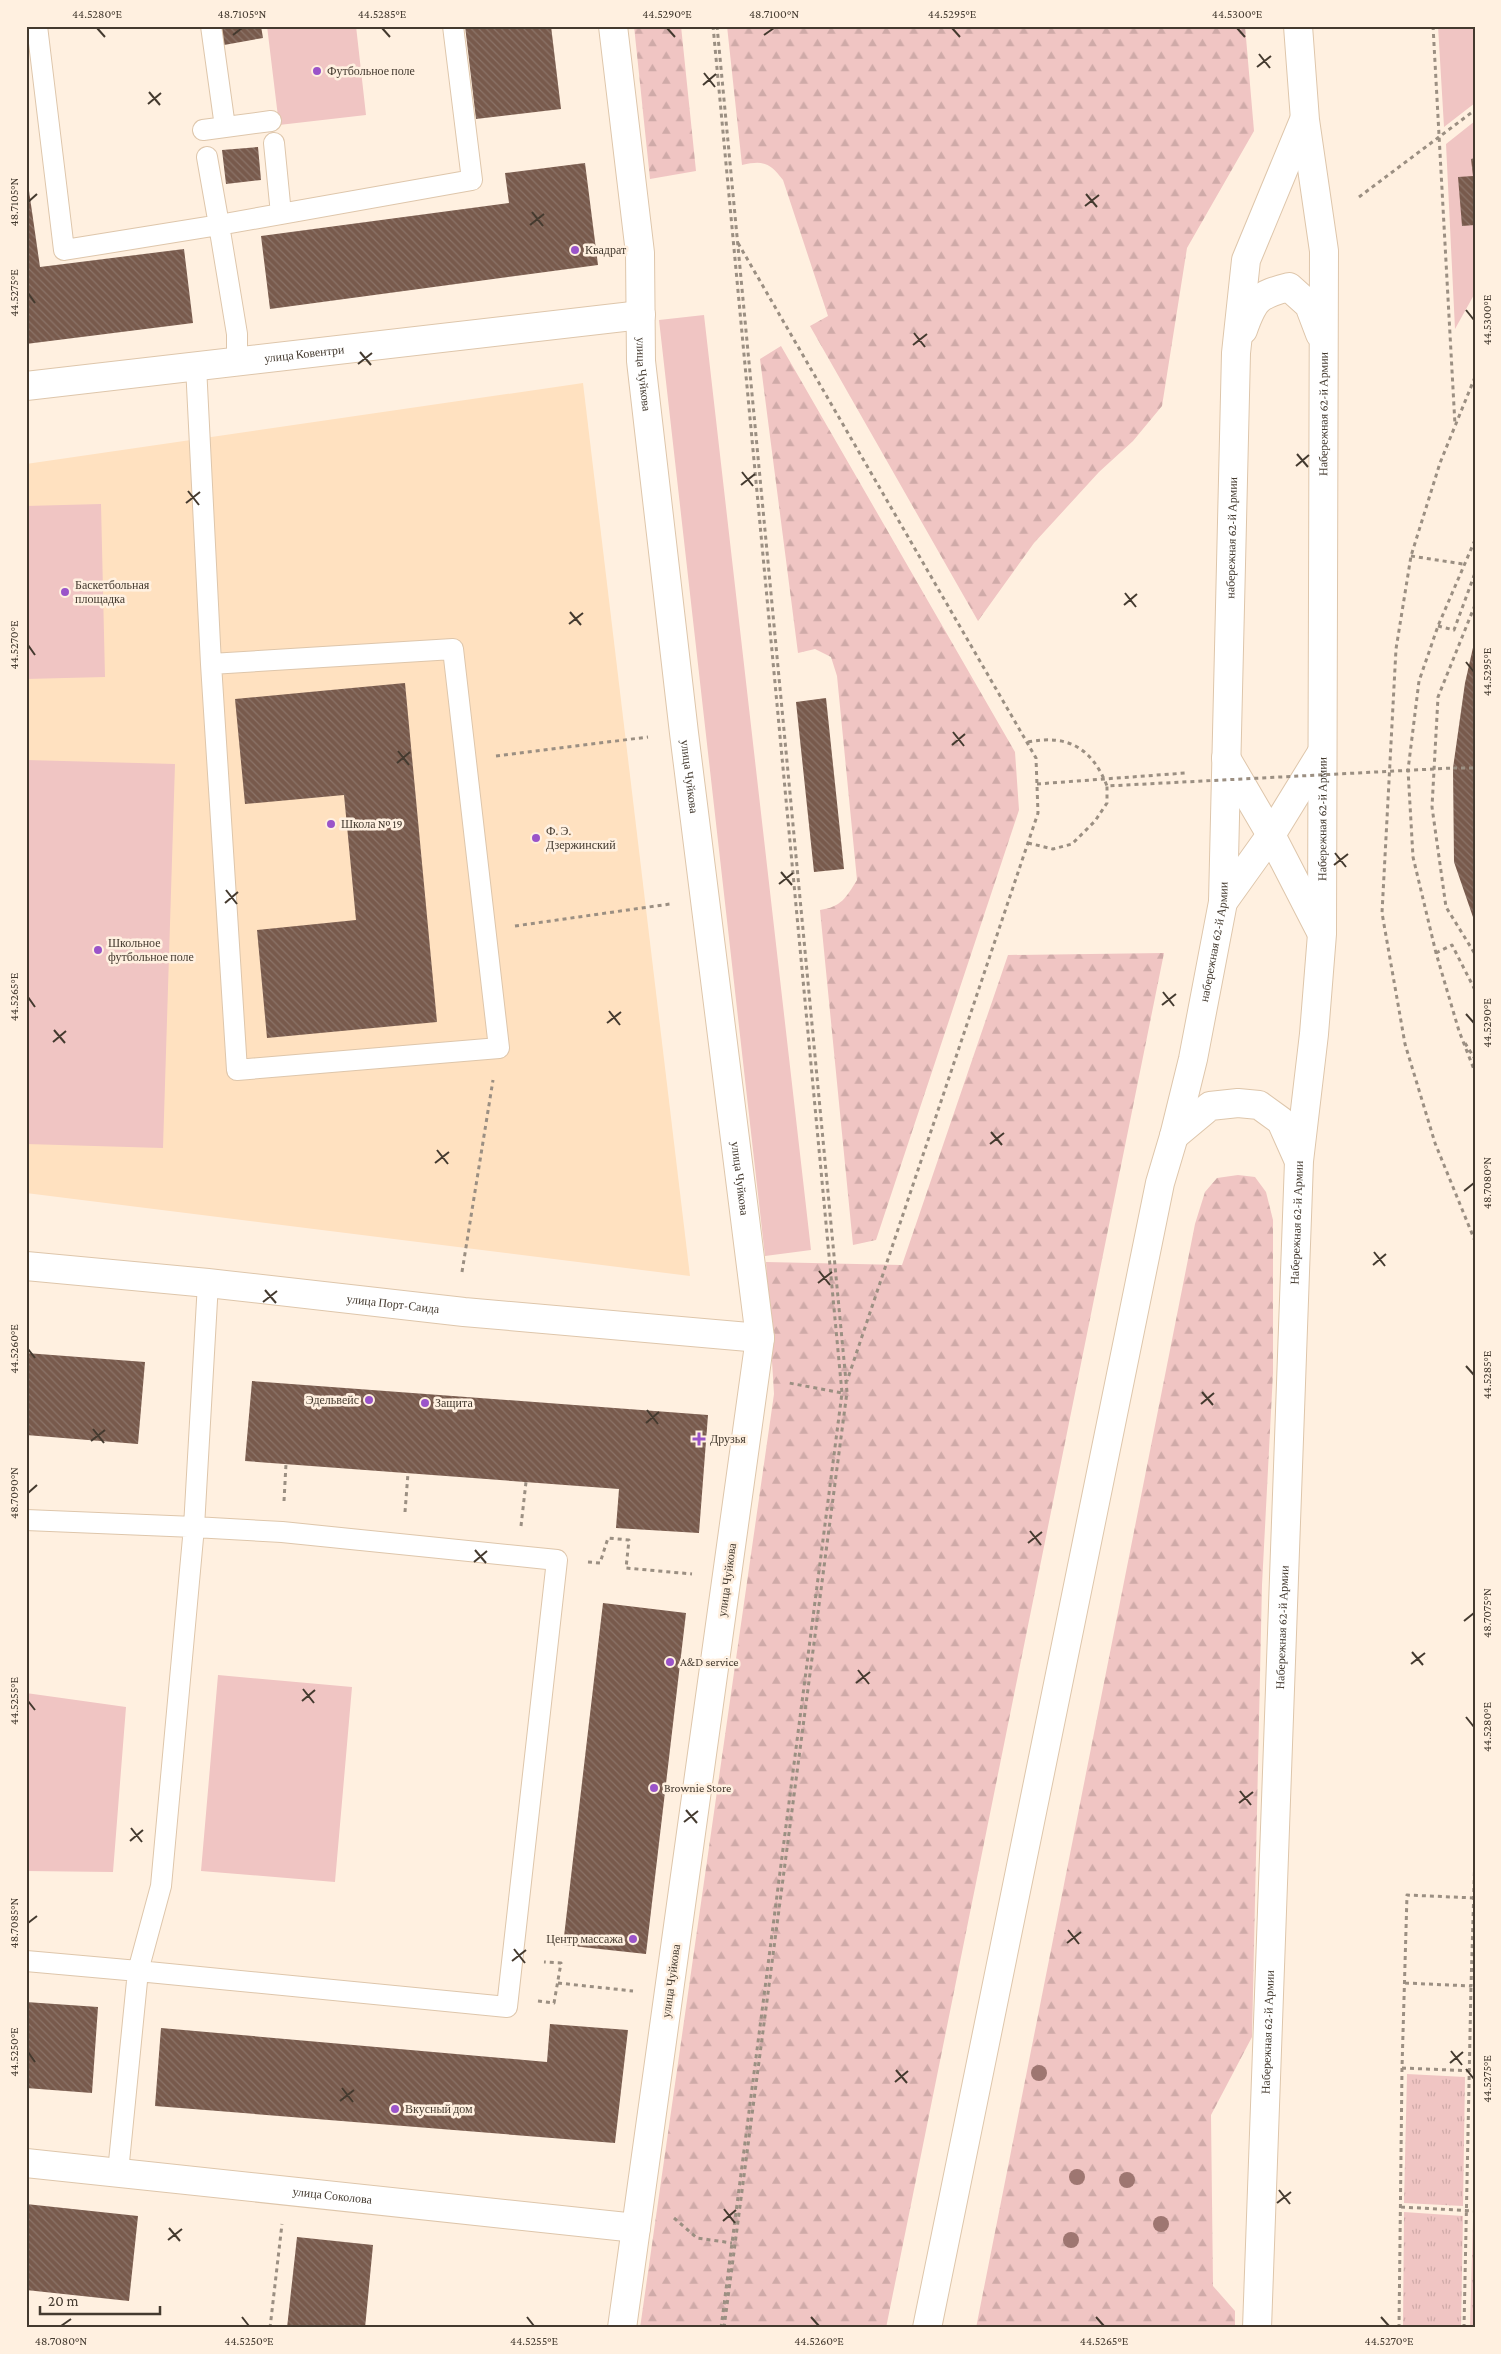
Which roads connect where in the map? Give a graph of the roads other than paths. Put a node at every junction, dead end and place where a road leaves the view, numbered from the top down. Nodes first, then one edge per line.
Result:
1 (37, 26) edge
2 (212, 26) edge
3 (453, 26) edge
4 (613, 26) edge
5 (1298, 26) edge
6 (1304, 120) junction
7 (271, 121) dead end
8 (225, 127) junction
9 (203, 130) dead end
10 (274, 143) dead end
11 (207, 157) dead end
12 (281, 214) junction
13 (219, 225) junction
14 (641, 314) junction
15 (1323, 343) junction
16 (1236, 353) junction
17 (238, 361) junction
18 (196, 366) junction
19 (26, 386) edge
20 (211, 664) junction
21 (1322, 752) junction
22 (1226, 758) junction
23 (1271, 835) junction
24 (1223, 902) junction
25 (1322, 934) junction
26 (1174, 1136) junction
27 (1299, 1161) junction
28 (26, 1266) edge
29 (208, 1283) junction
30 (760, 1338) junction
31 (26, 1520) edge
32 (194, 1527) junction
33 (26, 1961) edge
34 (138, 1971) junction
35 (26, 2163) edge
36 (118, 2172) junction
37 (636, 2228) junction
38 (622, 2328) edge
39 (927, 2328) edge
40 (1257, 2328) edge

1 - 13 lane
2 - 8 lane
3 - 12 lane
4 - 14 main road, улица Чуйкова
5 - 6 main road, набережная 62-й Армии
6 - 15 main road, Набережная 62-й Армии
6 - 16 main road, набережная 62-й Армии
7 - 8 lane
8 - 9 lane
10 - 12 lane
11 - 13 lane
12 - 13 lane
13 - 17 lane
14 - 17 main road, улица Ковентри
14 - 30 main road, улица Чуйкова
15 - 16 main road
15 - 21 main road, Набережная 62-й Армии
16 - 22 main road, набережная 62-й Армии
17 - 18 main road, улица Ковентри
18 - 19 main road, улица Ковентри
18 - 20 lane
20 - 20 lane
21 - 23 main road
21 - 25 main road, Набережная 62-й Армии
22 - 23 main road
22 - 24 main road, набережная 62-й Армии
23 - 24 main road
23 - 25 main road
24 - 26 main road, набережная 62-й Армии
25 - 27 main road, Набережная 62-й Армии
26 - 27 main road
26 - 39 main road, набережная 62-й Армии
27 - 40 main road, Набережная 62-й Армии
28 - 29 main road, улица Порт-Саида
29 - 30 main road, улица Порт-Саида
29 - 32 lane
30 - 37 main road, улица Чуйкова
31 - 32 lane
32 - 34 lane
32 - 34 lane
33 - 34 lane
34 - 36 lane
35 - 36 main road, улица Соколова
36 - 37 main road, улица Соколова
37 - 38 main road, улица Чуйкова

